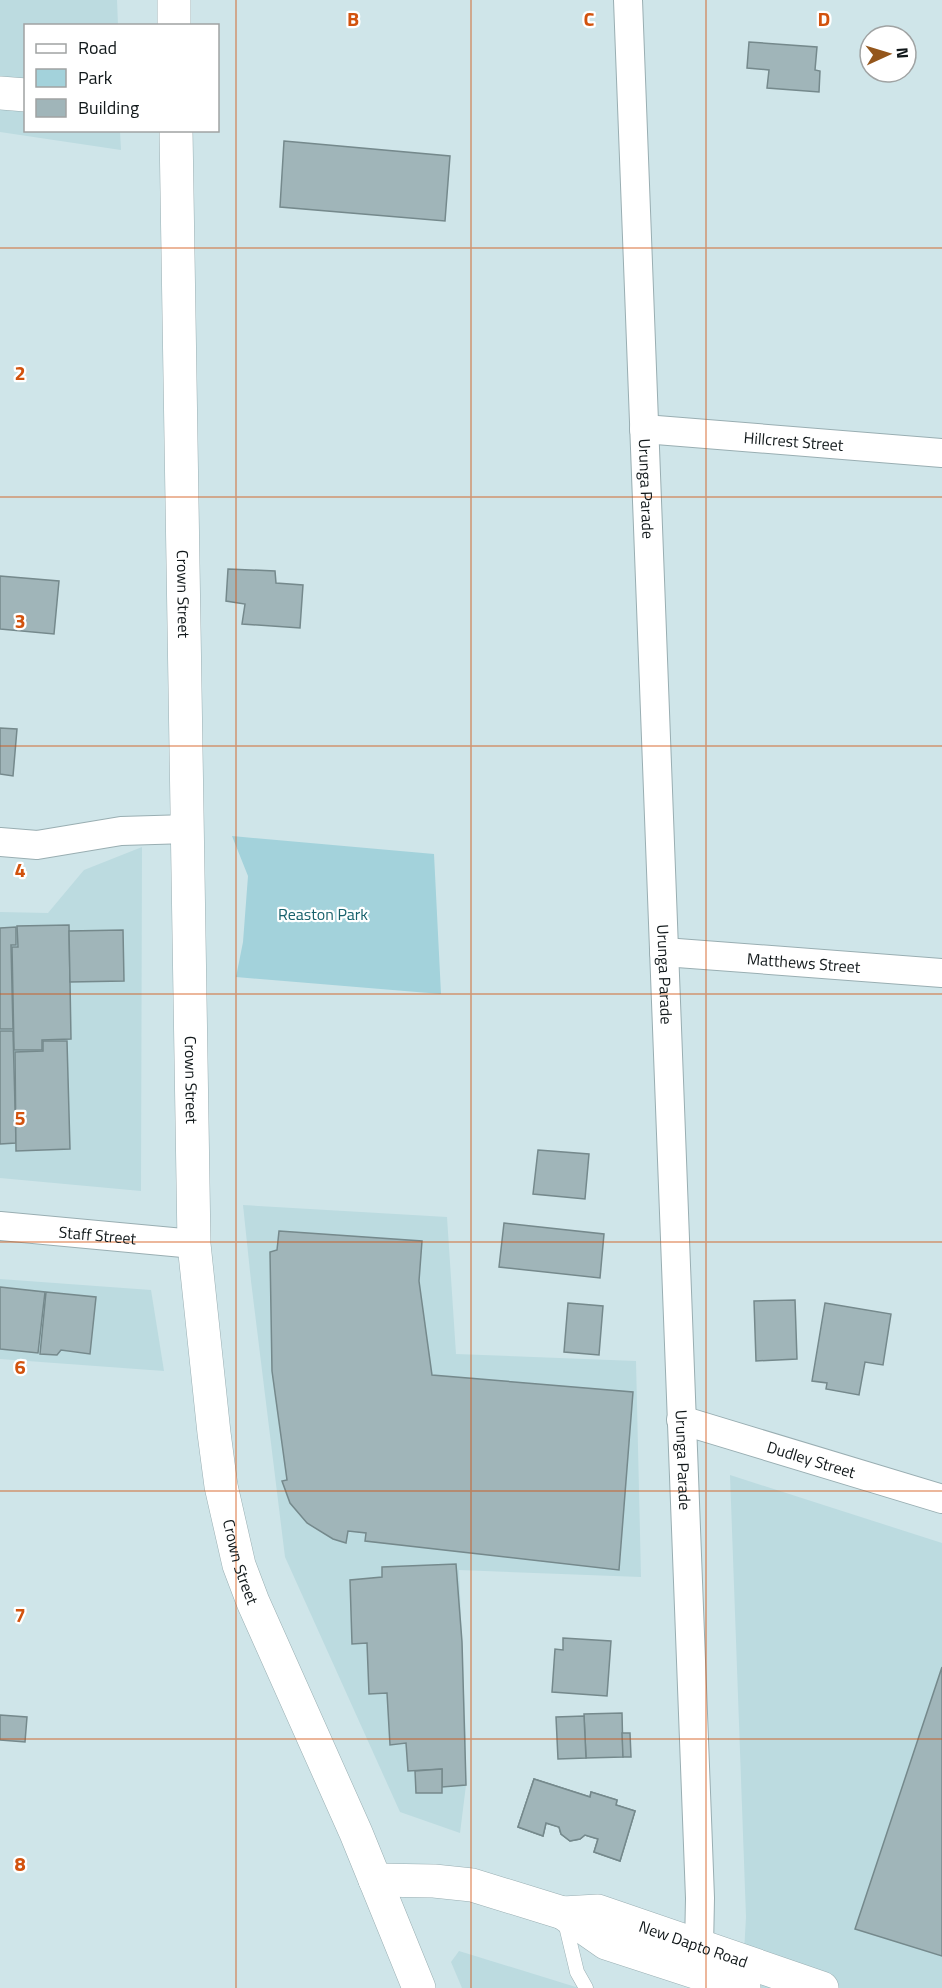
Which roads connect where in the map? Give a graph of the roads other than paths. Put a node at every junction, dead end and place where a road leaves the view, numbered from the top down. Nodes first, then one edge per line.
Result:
1 (174, 0) edge
2 (628, 0) edge
3 (174, 24) edge
4 (0, 93) edge
5 (24, 95) edge
6 (176, 132) edge
7 (644, 429) junction
8 (942, 453) edge
9 (188, 829) junction
10 (0, 842) edge
11 (664, 952) junction
12 (942, 973) edge
13 (0, 1226) edge
14 (194, 1244) junction
15 (681, 1420) junction
16 (942, 1499) edge
17 (375, 1880) junction
18 (563, 1913) junction
19 (699, 1947) junction
20 (419, 1988) edge
21 (586, 1988) edge
22 (744, 1988) edge
23 (822, 1988) edge

1 - 3 main road
2 - 7 street, Urunga Parade
4 - 5 main road
6 - 9 main road, Crown Street
7 - 8 street, Hillcrest Street
7 - 11 street, Urunga Parade
9 - 10 street
9 - 14 main road, Crown Street
11 - 12 street, Matthews Street
11 - 15 street, Urunga Parade
13 - 14 street, Staff Street
14 - 17 main road, Crown Street
15 - 16 street, Dudley Street
15 - 19 street, Urunga Parade
17 - 18 main road, New Dapto Road
17 - 20 main road, Crown Street
18 - 19 main road, New Dapto Road
18 - 21 lane
18 - 22 main road, New Dapto Road
19 - 23 main road, New Dapto Road

